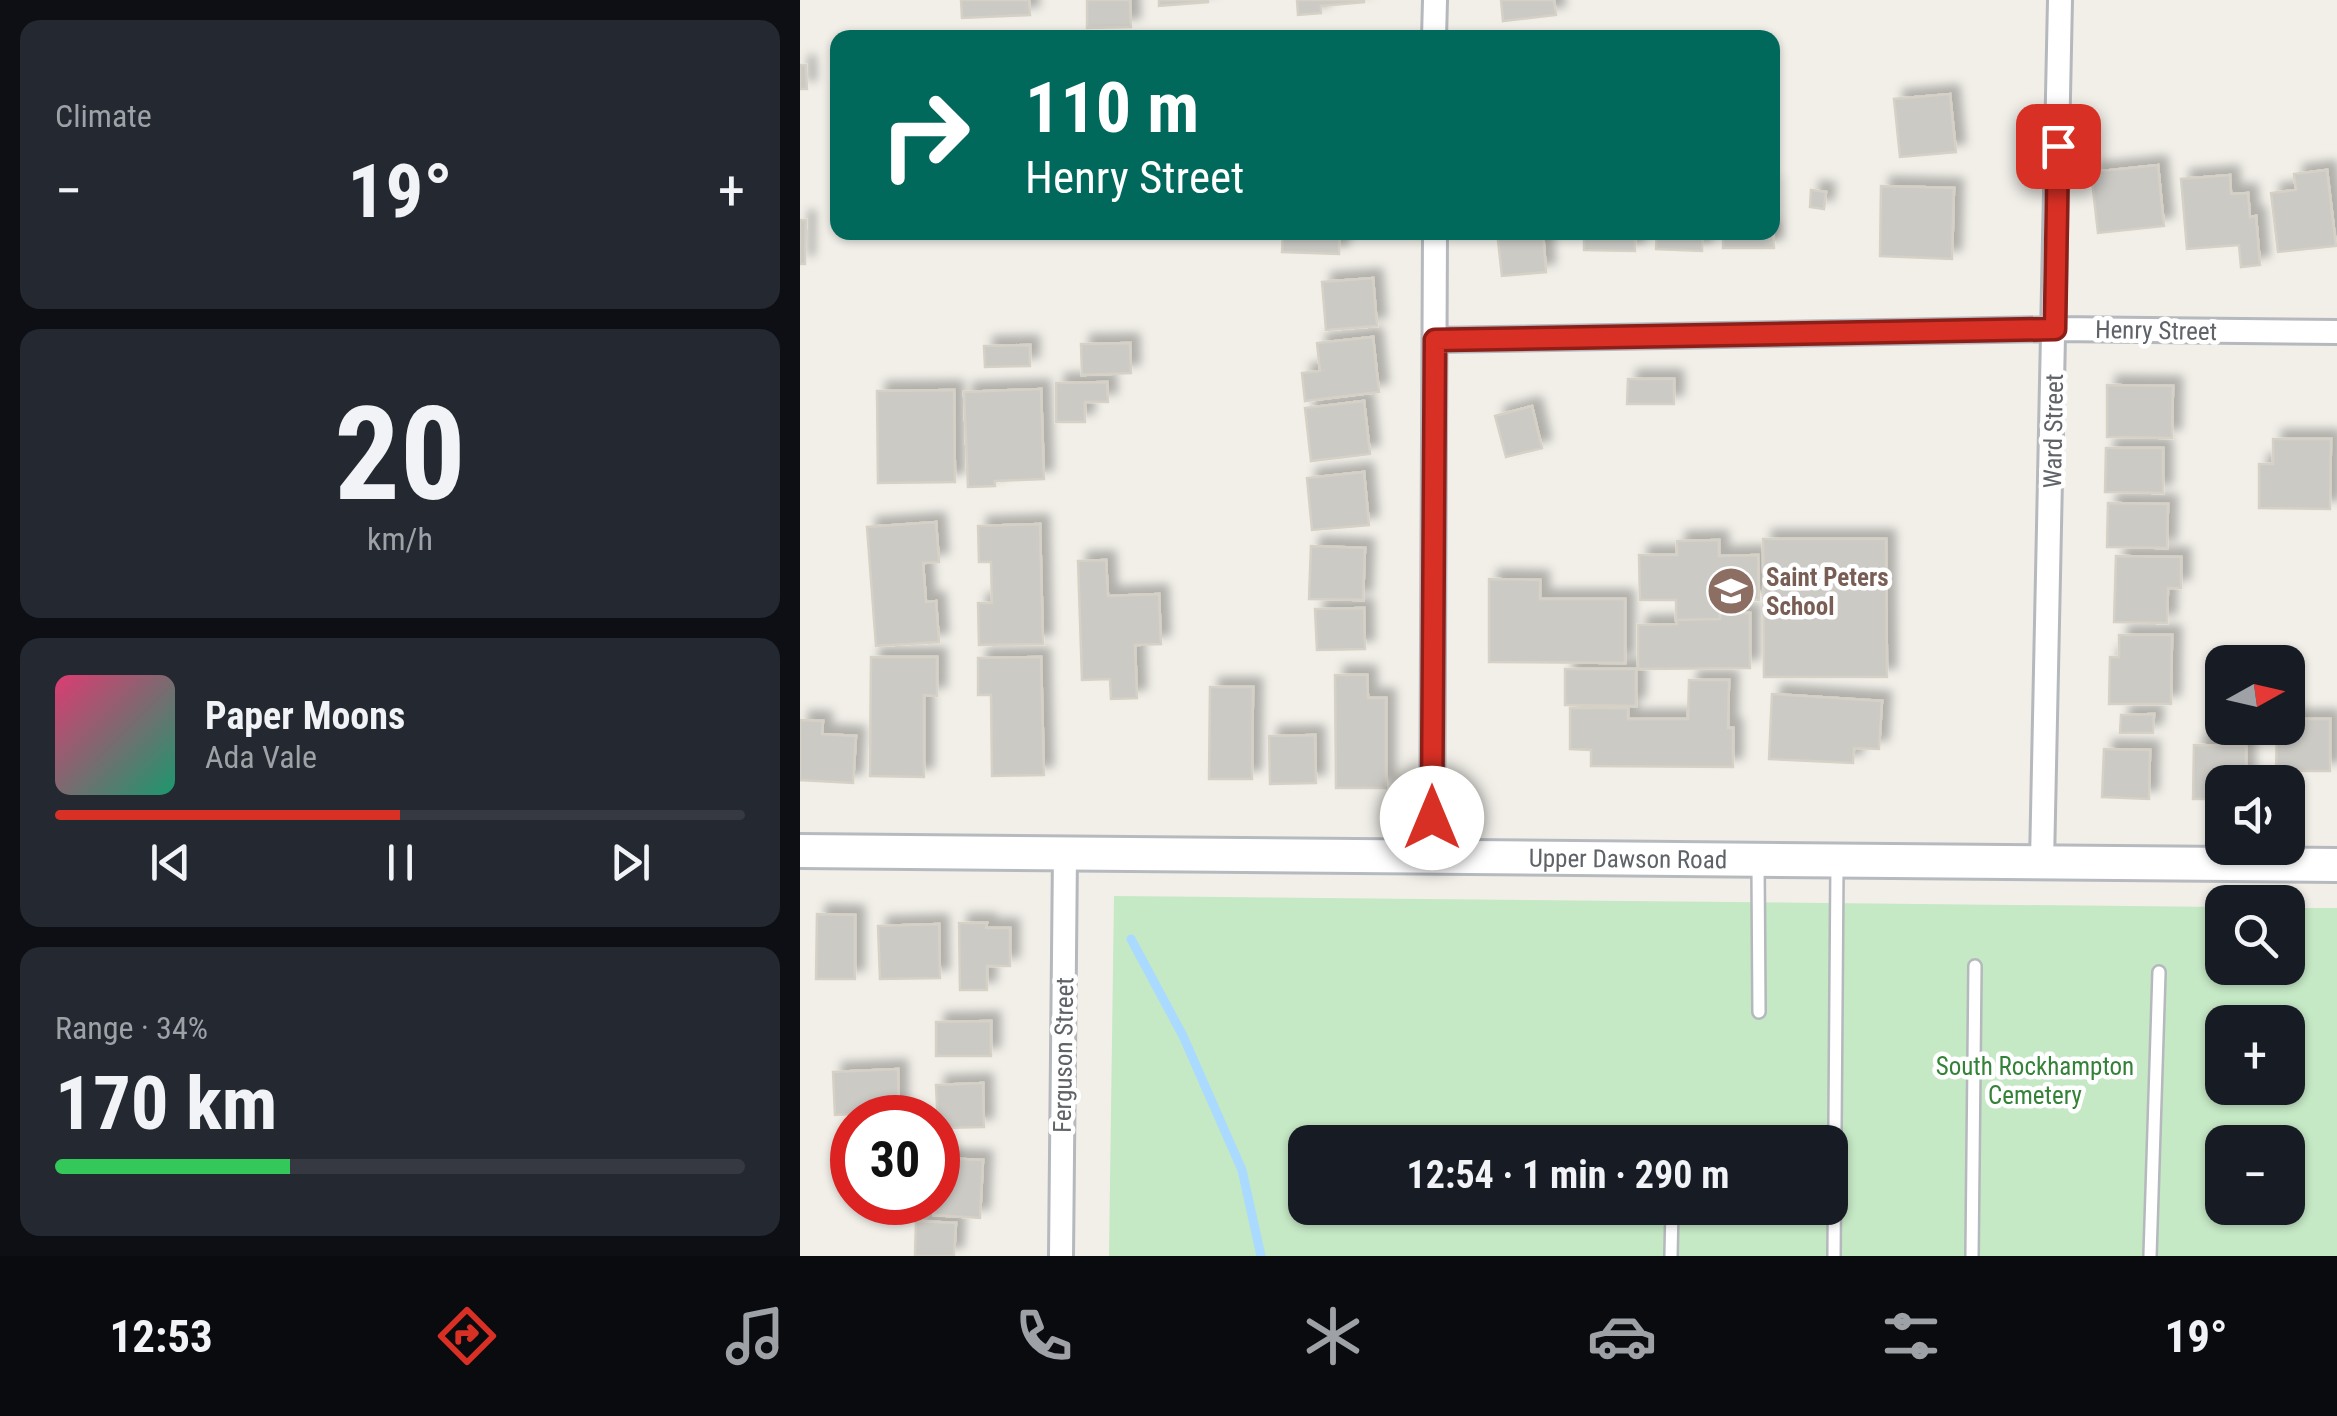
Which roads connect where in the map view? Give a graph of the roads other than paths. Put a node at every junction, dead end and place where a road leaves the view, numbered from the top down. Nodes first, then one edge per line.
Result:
1 (1434, 0) edge
2 (2060, 0) edge
3 (1434, 30) edge
4 (1435, 240) edge
5 (2055, 329) junction
6 (2337, 332) edge
7 (1435, 340) junction
8 (800, 851) edge
9 (1065, 854) junction
10 (1432, 857) junction
11 (1758, 860) junction
12 (1837, 860) junction
13 (2042, 862) junction
14 (2337, 865) edge
15 (1976, 966) dead end
16 (2159, 972) dead end
17 (1759, 1012) dead end
18 (1672, 1225) edge
19 (1061, 1256) edge
20 (1671, 1256) edge
21 (1834, 1256) edge
22 (1972, 1256) edge
23 (2150, 1256) edge

1 - 3 street
2 - 5 street, Ward Street
4 - 7 street
5 - 6 street, Henry Street
5 - 7 street, Henry Street
5 - 13 street, Ward Street
7 - 10 street
8 - 9 street, Upper Dawson Road
9 - 10 street, Upper Dawson Road
9 - 19 street, Ferguson Street
10 - 11 street, Upper Dawson Road
11 - 12 street, Upper Dawson Road
11 - 17 lane
12 - 13 street, Upper Dawson Road
12 - 21 lane
13 - 14 street, Upper Dawson Road
15 - 22 lane
16 - 23 lane
18 - 20 lane

